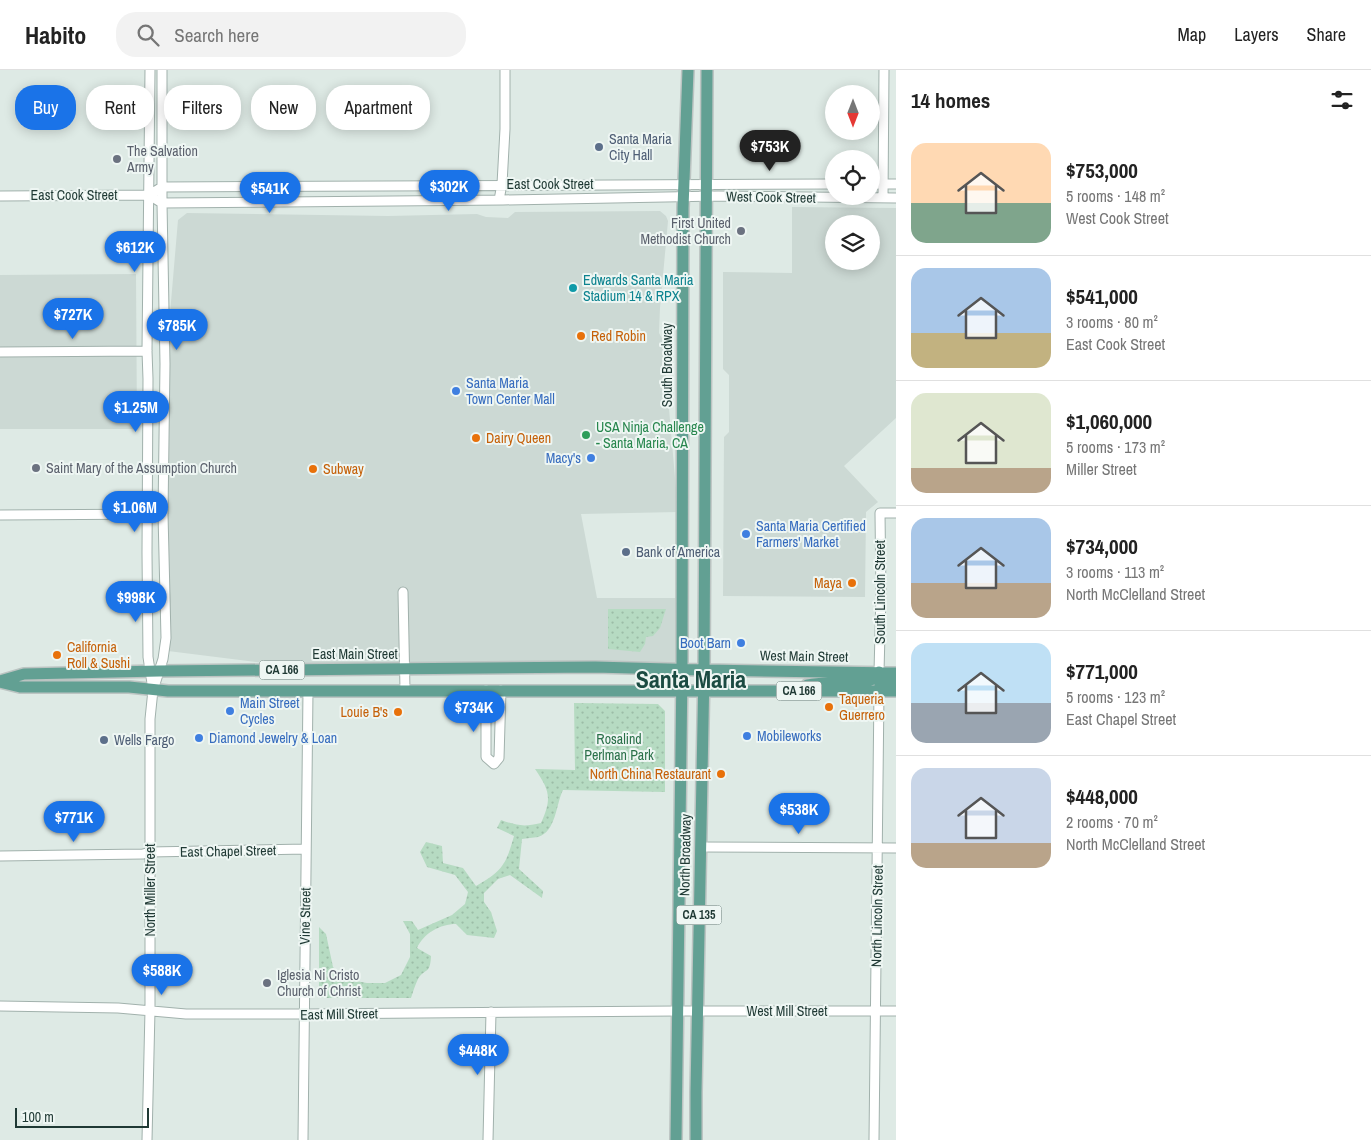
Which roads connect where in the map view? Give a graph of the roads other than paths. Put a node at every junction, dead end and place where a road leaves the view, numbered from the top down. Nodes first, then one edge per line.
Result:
1 (150, 70) edge
2 (162, 70) edge
3 (505, 70) edge
4 (688, 70) edge
5 (707, 70) edge
6 (884, 70) edge
7 (684, 183) junction
8 (502, 184) junction
9 (705, 184) junction
10 (825, 184) edge
11 (880, 184) edge
12 (884, 184) junction
13 (896, 184) edge
14 (326, 186) junction
15 (162, 187) junction
16 (149, 195) junction
17 (0, 196) edge
18 (683, 196) junction
19 (705, 196) junction
20 (883, 198) junction
21 (896, 198) edge
22 (499, 200) junction
23 (326, 201) junction
24 (162, 202) junction
25 (0, 352) edge
26 (147, 352) junction
27 (896, 513) edge
28 (147, 514) junction
29 (163, 514) junction
30 (0, 515) edge
31 (403, 592) dead end
32 (404, 669) junction
33 (682, 669) junction
34 (704, 670) junction
35 (154, 672) junction
36 (879, 672) junction
37 (896, 672) edge
38 (0, 681) edge
39 (896, 682) edge
40 (153, 690) junction
41 (405, 690) junction
42 (486, 690) junction
43 (501, 690) junction
44 (681, 690) junction
45 (703, 690) junction
46 (308, 691) junction
47 (784, 691) junction
48 (879, 691) junction
49 (896, 691) edge
50 (701, 847) junction
51 (877, 848) junction
52 (896, 848) edge
53 (306, 850) junction
54 (150, 852) junction
55 (0, 856) edge
56 (0, 1006) edge
57 (150, 1010) junction
58 (678, 1011) junction
59 (698, 1011) junction
60 (876, 1011) junction
61 (896, 1011) edge
62 (491, 1012) junction
63 (304, 1014) junction
64 (147, 1140) edge
65 (303, 1140) edge
66 (488, 1140) edge
67 (676, 1140) edge
68 (696, 1140) edge
69 (874, 1140) edge

1 - 16 street
2 - 15 street
3 - 8 street
4 - 7 main road, South Broadway / CA 135
5 - 9 main road, CA 135
6 - 12 street
7 - 8 street, East Cook Street
7 - 9 street, East Cook Street
7 - 18 main road, South Broadway / CA 135
8 - 14 street, East Cook Street
8 - 22 street
9 - 10 street, West Cook Street
9 - 19 main road, CA 135
11 - 12 street
12 - 13 street
12 - 20 street
14 - 15 street, East Cook Street
14 - 23 street
15 - 16 street
15 - 24 street
16 - 17 street, East Cook Street
16 - 24 street, East Cook Street
16 - 26 street
18 - 19 street, East Cook Street
18 - 22 street, East Cook Street
18 - 33 main road, South Broadway / CA 135
19 - 20 street, West Cook Street
19 - 34 main road, CA 135
20 - 21 street, West Cook Street
22 - 23 street, East Cook Street
23 - 24 street, East Cook Street
24 - 29 street
25 - 26 street
26 - 28 street
27 - 36 street, South Lincoln Street
28 - 29 street
28 - 30 street
28 - 35 street
29 - 35 street
31 - 32 street
32 - 33 main road, East Main Street / CA 166
32 - 35 main road, East Main Street / CA 166
32 - 41 street
33 - 34 main road, West Main Street / CA 166
33 - 44 main road, South Broadway / CA 135
34 - 36 main road, West Main Street / CA 166
34 - 45 main road, CA 135
35 - 38 main road, East Main Street / CA 166
35 - 40 street, North Miller Street
36 - 37 main road, West Main Street / CA 166
36 - 47 main road
38 - 40 main road, East Main Street / CA 166
39 - 48 main road
40 - 46 main road, East Main Street / CA 166
40 - 54 street, North Miller Street
41 - 42 main road, East Main Street / CA 166
41 - 46 main road, East Main Street / CA 166
42 - 43 main road, East Main Street / CA 166
42 - 43 street
43 - 44 main road, East Main Street / CA 166
44 - 45 main road, CA 166
44 - 58 main road, North Broadway / CA 135
45 - 47 main road, CA 166
45 - 50 main road, North Broadway / CA 135
46 - 53 street, Vine Street
47 - 48 main road, CA 166
48 - 49 main road, CA 166
48 - 51 street, North Lincoln Street
50 - 51 street
50 - 59 main road, North Broadway / CA 135
51 - 52 street
51 - 60 street, North Lincoln Street
53 - 54 street, East Chapel Street
53 - 63 street, Vine Street
54 - 55 street, East Chapel Street
54 - 57 street, North Miller Street
56 - 57 street, East Mill Street
57 - 63 street, East Mill Street
57 - 64 street, North Miller Street
58 - 59 street, West Mill Street
58 - 62 street, East Mill Street
58 - 67 main road, North Broadway / CA 135
59 - 60 street, West Mill Street
59 - 68 main road, North Broadway / CA 135
60 - 61 street, West Mill Street
60 - 69 street, North Lincoln Street
62 - 63 street, East Mill Street
62 - 66 street
63 - 65 street, Vine Street

